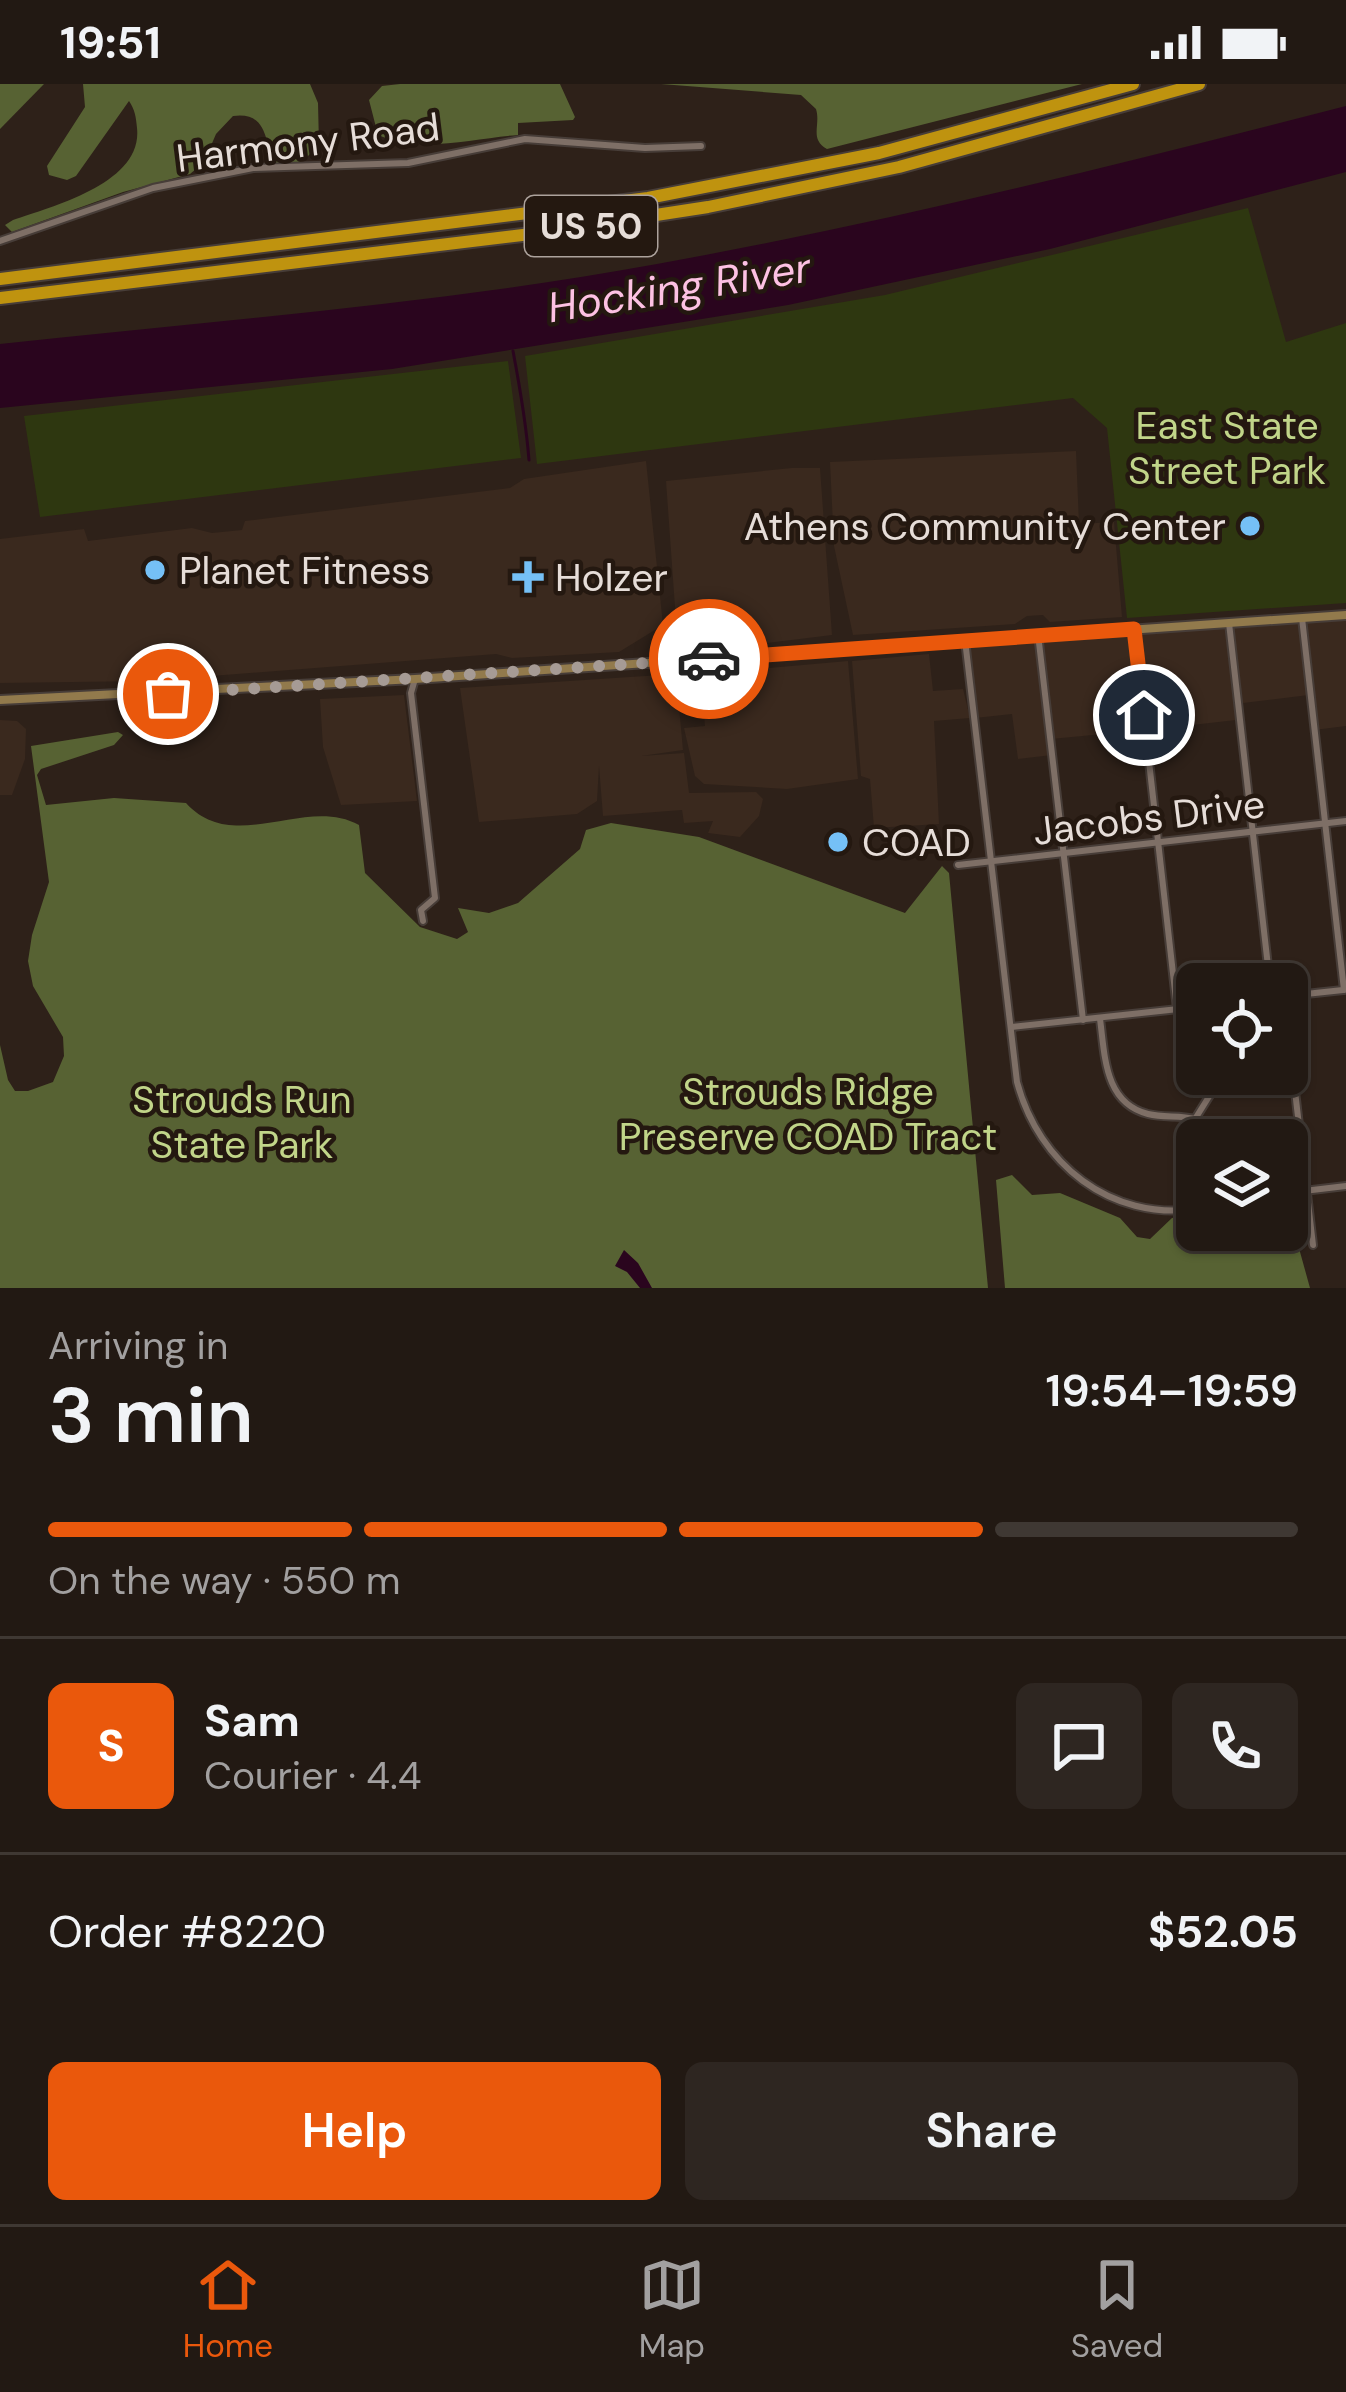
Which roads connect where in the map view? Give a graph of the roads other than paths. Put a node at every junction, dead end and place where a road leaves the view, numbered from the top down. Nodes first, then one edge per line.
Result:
1 (1132, 84) edge
2 (1199, 84) edge
3 (701, 146) dead end
4 (0, 241) edge
5 (0, 279) edge
6 (0, 298) edge
7 (1346, 615) edge
8 (1302, 618) junction
9 (1228, 623) junction
10 (1134, 629) junction
11 (1039, 634) junction
12 (964, 640) junction
13 (415, 679) junction
14 (0, 700) edge
15 (1346, 821) edge
16 (1325, 824) junction
17 (1252, 832) junction
18 (1158, 843) junction
19 (1064, 854) junction
20 (990, 863) junction
21 (958, 866) dead end
22 (423, 921) dead end
23 (1268, 963) edge
24 (1345, 990) edge
25 (1308, 994) edge
26 (1176, 1001) edge
27 (1176, 1010) edge
28 (1100, 1018) junction
29 (1083, 1020) junction
30 (1012, 1027) junction
31 (1210, 1095) dead end
32 (1195, 1119) joint
33 (1346, 1186) edge
34 (1308, 1191) edge
35 (1308, 1206) edge
36 (1176, 1210) edge
37 (1313, 1245) dead end

1 - 5 highway, US 50
2 - 6 highway, US 50
3 - 4 street, Harmony Road
7 - 8 main road
8 - 9 main road
8 - 16 street
9 - 10 main road
9 - 17 street
10 - 11 main road
10 - 18 street
11 - 12 main road
11 - 19 street
12 - 13 main road
12 - 20 street
13 - 14 main road
13 - 22 street
15 - 16 street, Jacobs Drive
16 - 17 street, Jacobs Drive
16 - 24 street
17 - 18 street, Jacobs Drive
17 - 23 street
18 - 19 street, Jacobs Drive
18 - 26 street
19 - 20 street, Jacobs Drive
19 - 29 street
20 - 21 street, Jacobs Drive
20 - 30 street
24 - 25 street
27 - 28 street
28 - 29 street
28 - 32 street
29 - 30 street
30 - 36 street
31 - 32 street
33 - 34 street
35 - 37 street

